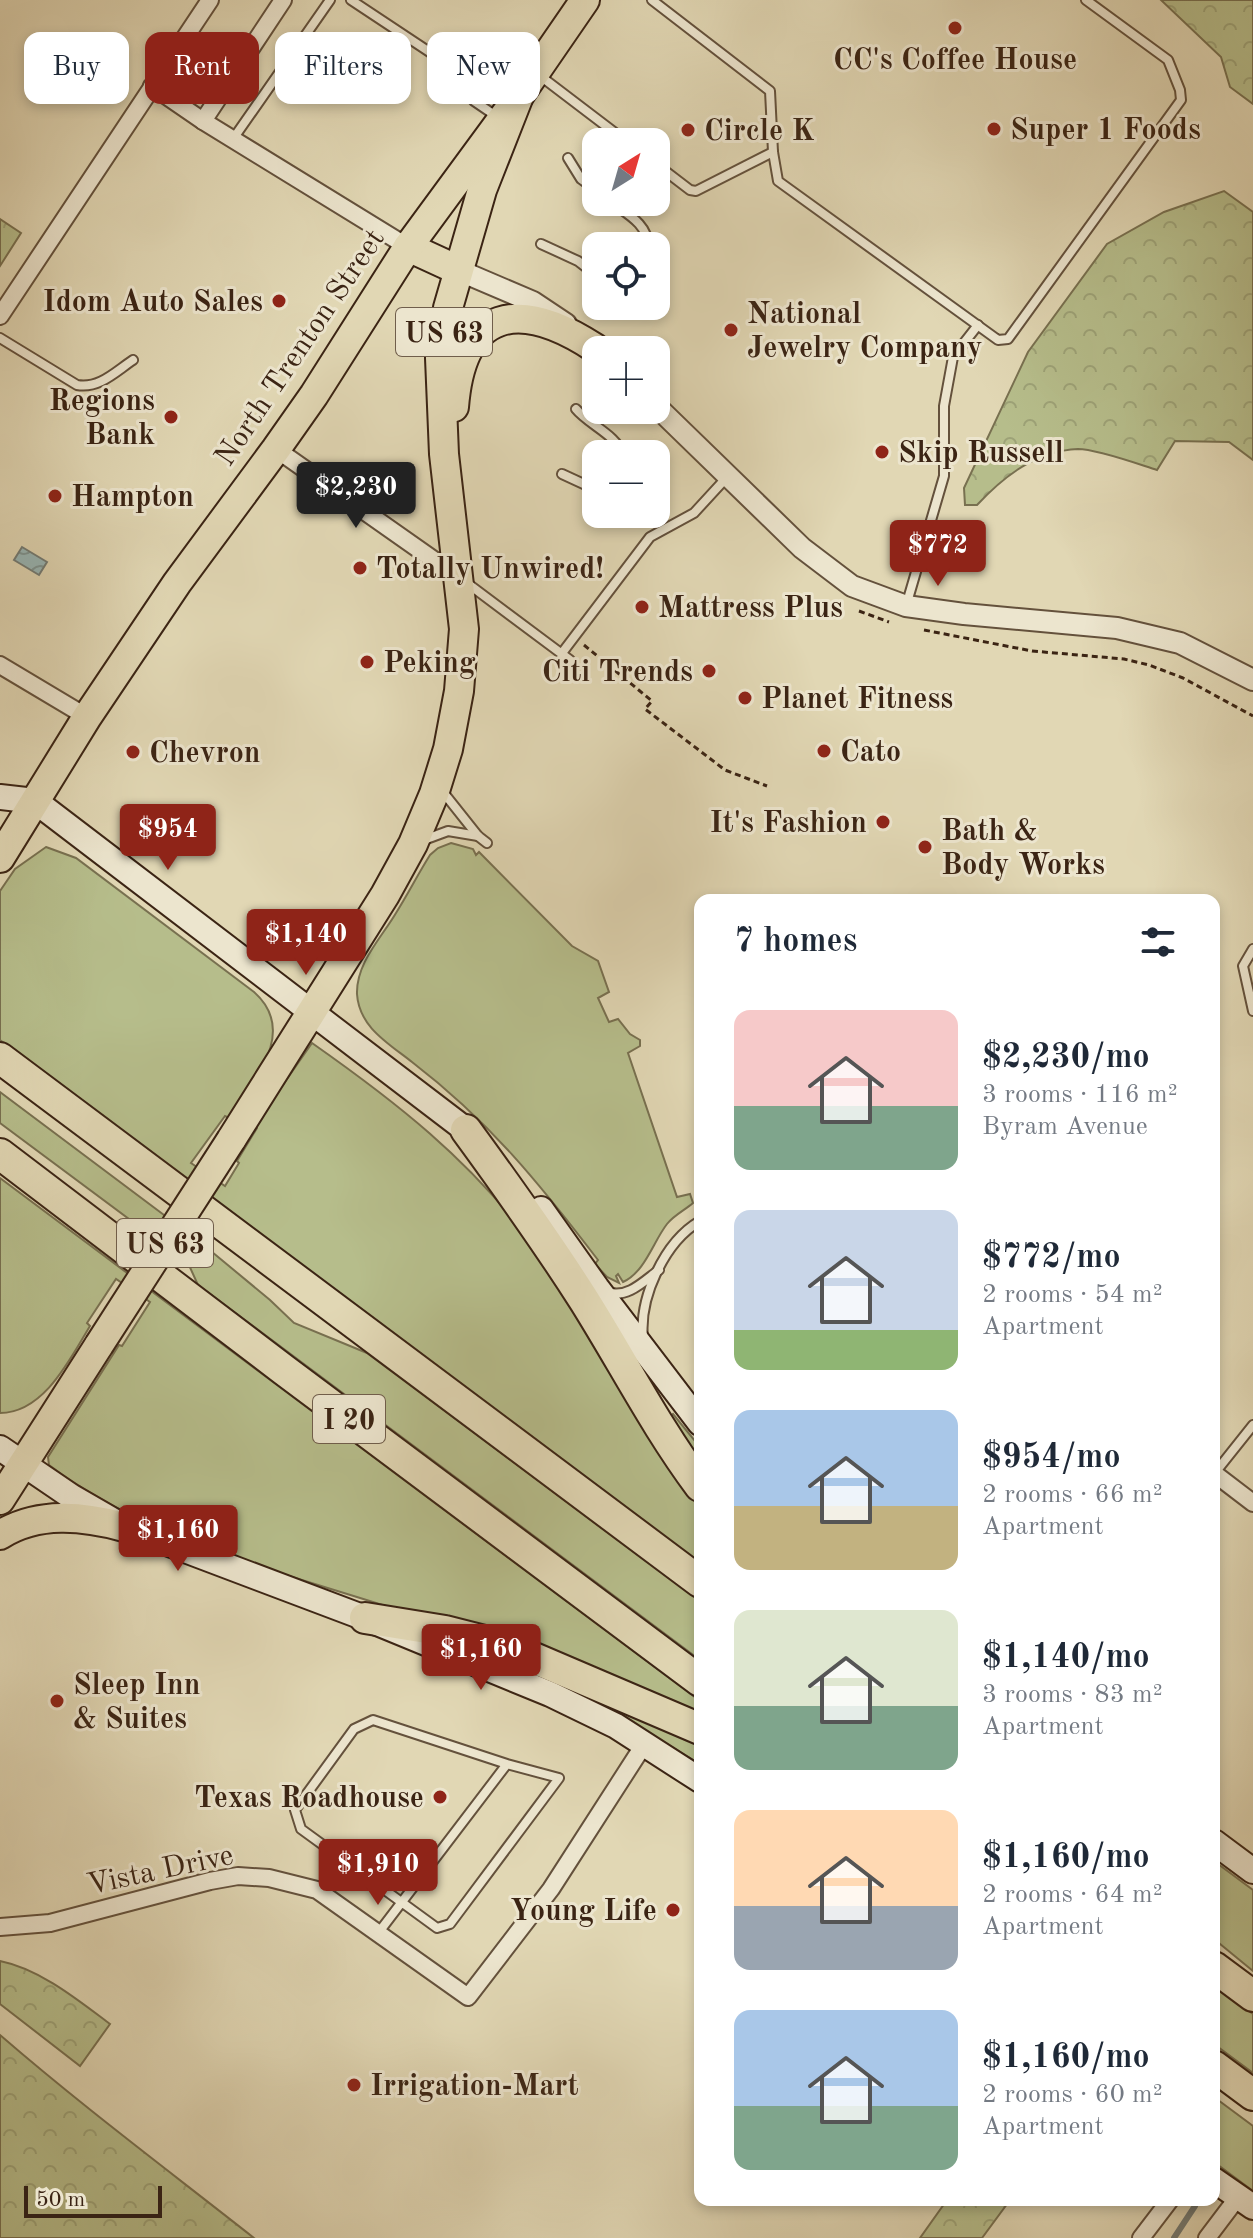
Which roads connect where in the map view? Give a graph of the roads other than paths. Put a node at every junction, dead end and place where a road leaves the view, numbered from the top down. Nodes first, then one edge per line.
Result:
1 (210, 0) edge
2 (283, 0) edge
3 (330, 0) edge
4 (351, 0) edge
5 (585, 0) edge
6 (652, 0) edge
7 (1086, 0) edge
8 (188, 32) edge
9 (540, 66) edge
10 (540, 75) edge
11 (145, 97) edge
12 (178, 104) edge
13 (513, 104) edge
14 (516, 104) edge
15 (502, 120) junction
16 (203, 121) junction
17 (609, 128) edge
18 (233, 139) junction
19 (773, 152) junction
20 (568, 158) dead end
21 (670, 175) edge
22 (582, 180) edge
23 (630, 216) edge
24 (646, 232) edge
25 (541, 244) dead end
26 (408, 247) junction
27 (581, 264) edge
28 (458, 270) junction
29 (0, 316) edge
30 (978, 325) junction
31 (0, 338) edge
32 (582, 338) edge
33 (582, 340) edge
34 (133, 360) dead end
35 (576, 409) dead end
36 (670, 420) edge
37 (611, 440) edge
38 (276, 449) junction
39 (562, 474) dead end
40 (728, 476) junction
41 (582, 483) edge
42 (450, 503) junction
43 (460, 578) junction
44 (906, 606) junction
45 (562, 653) junction
46 (570, 660) dead end
47 (0, 665) edge
48 (1253, 680) edge
49 (87, 717) junction
50 (437, 785) junction
51 (0, 797) edge
52 (35, 801) junction
53 (478, 836) junction
54 (487, 843) dead end
55 (413, 844) junction
56 (0, 858) edge
57 (1253, 949) edge
58 (1253, 1011) edge
59 (312, 1012) junction
60 (0, 1058) edge
61 (466, 1130) junction
62 (0, 1154) edge
63 (694, 1226) edge
64 (659, 1270) junction
65 (592, 1281) junction
66 (645, 1351) junction
67 (694, 1415) edge
68 (1253, 1425) edge
69 (11, 1456) edge
70 (1220, 1466) edge
71 (694, 1478) edge
72 (1220, 1478) edge
73 (0, 1500) edge
74 (1253, 1503) edge
75 (124, 1527) junction
76 (0, 1535) edge
77 (694, 1578) edge
78 (365, 1618) junction
79 (694, 1677) edge
80 (694, 1726) edge
81 (645, 1743) junction
82 (507, 1764) junction
83 (694, 1776) edge
84 (1220, 1846) edge
85 (1251, 1867) edge
86 (403, 1901) junction
87 (0, 1927) edge
88 (379, 1932) junction
89 (1220, 1971) edge
90 (1253, 1996) edge
91 (1220, 2070) edge
92 (1253, 2095) edge
93 (1220, 2184) edge
94 (1246, 2202) edge
95 (1165, 2206) edge
96 (1141, 2238) edge
97 (1207, 2238) edge

1 - 8 street
2 - 16 street
3 - 18 lane
4 - 15 lane
5 - 9 highway, North Trenton Street / US 63
6 - 19 lane
7 - 30 lane
10 - 17 lane
11 - 29 street
12 - 16 street
13 - 15 highway, North Trenton Street / US 63
14 - 28 highway, US 63
15 - 26 highway, North Trenton Street / US 63
16 - 18 street
18 - 26 street
19 - 21 lane
19 - 30 lane
20 - 22 lane
23 - 24 lane
25 - 27 lane
26 - 28 highway
26 - 38 highway, North Trenton Street / US 63
28 - 32 street
28 - 42 highway, US 63
30 - 44 lane
31 - 34 lane
33 - 42 highway
35 - 37 lane
36 - 40 street
38 - 43 street
38 - 49 highway, North Trenton Street / US 63
39 - 41 lane
40 - 44 street
40 - 45 lane
42 - 43 highway, US 63
43 - 45 lane
43 - 50 highway, US 63
44 - 48 street
45 - 46 lane
47 - 49 street
49 - 52 highway, North Trenton Street / US 63
50 - 53 lane
50 - 55 highway, US 63
51 - 52 main road
52 - 56 highway, North Trenton Street / US 63
52 - 59 main road
53 - 54 lane
53 - 55 lane
55 - 59 highway, US 63
57 - 58 lane
59 - 61 main road
59 - 69 highway, US 63, bridge
60 - 77 highway, I 20
61 - 65 main road
61 - 71 highway
62 - 79 highway, I 20
63 - 64 lane
64 - 65 lane
64 - 66 lane
65 - 66 main road
66 - 67 main road
68 - 70 lane
69 - 73 highway
69 - 75 main road
72 - 74 street
75 - 76 highway
75 - 78 main road
78 - 80 highway
78 - 81 main road
81 - 83 main road
81 - 88 street, Vista Drive
82 - 86 lane
82 - 86 lane
82 - 86 lane
84 - 85 main road
86 - 88 lane
87 - 88 street, Vista Drive
89 - 90 highway
91 - 92 highway
93 - 94 main road
94 - 97 street
95 - 96 street

